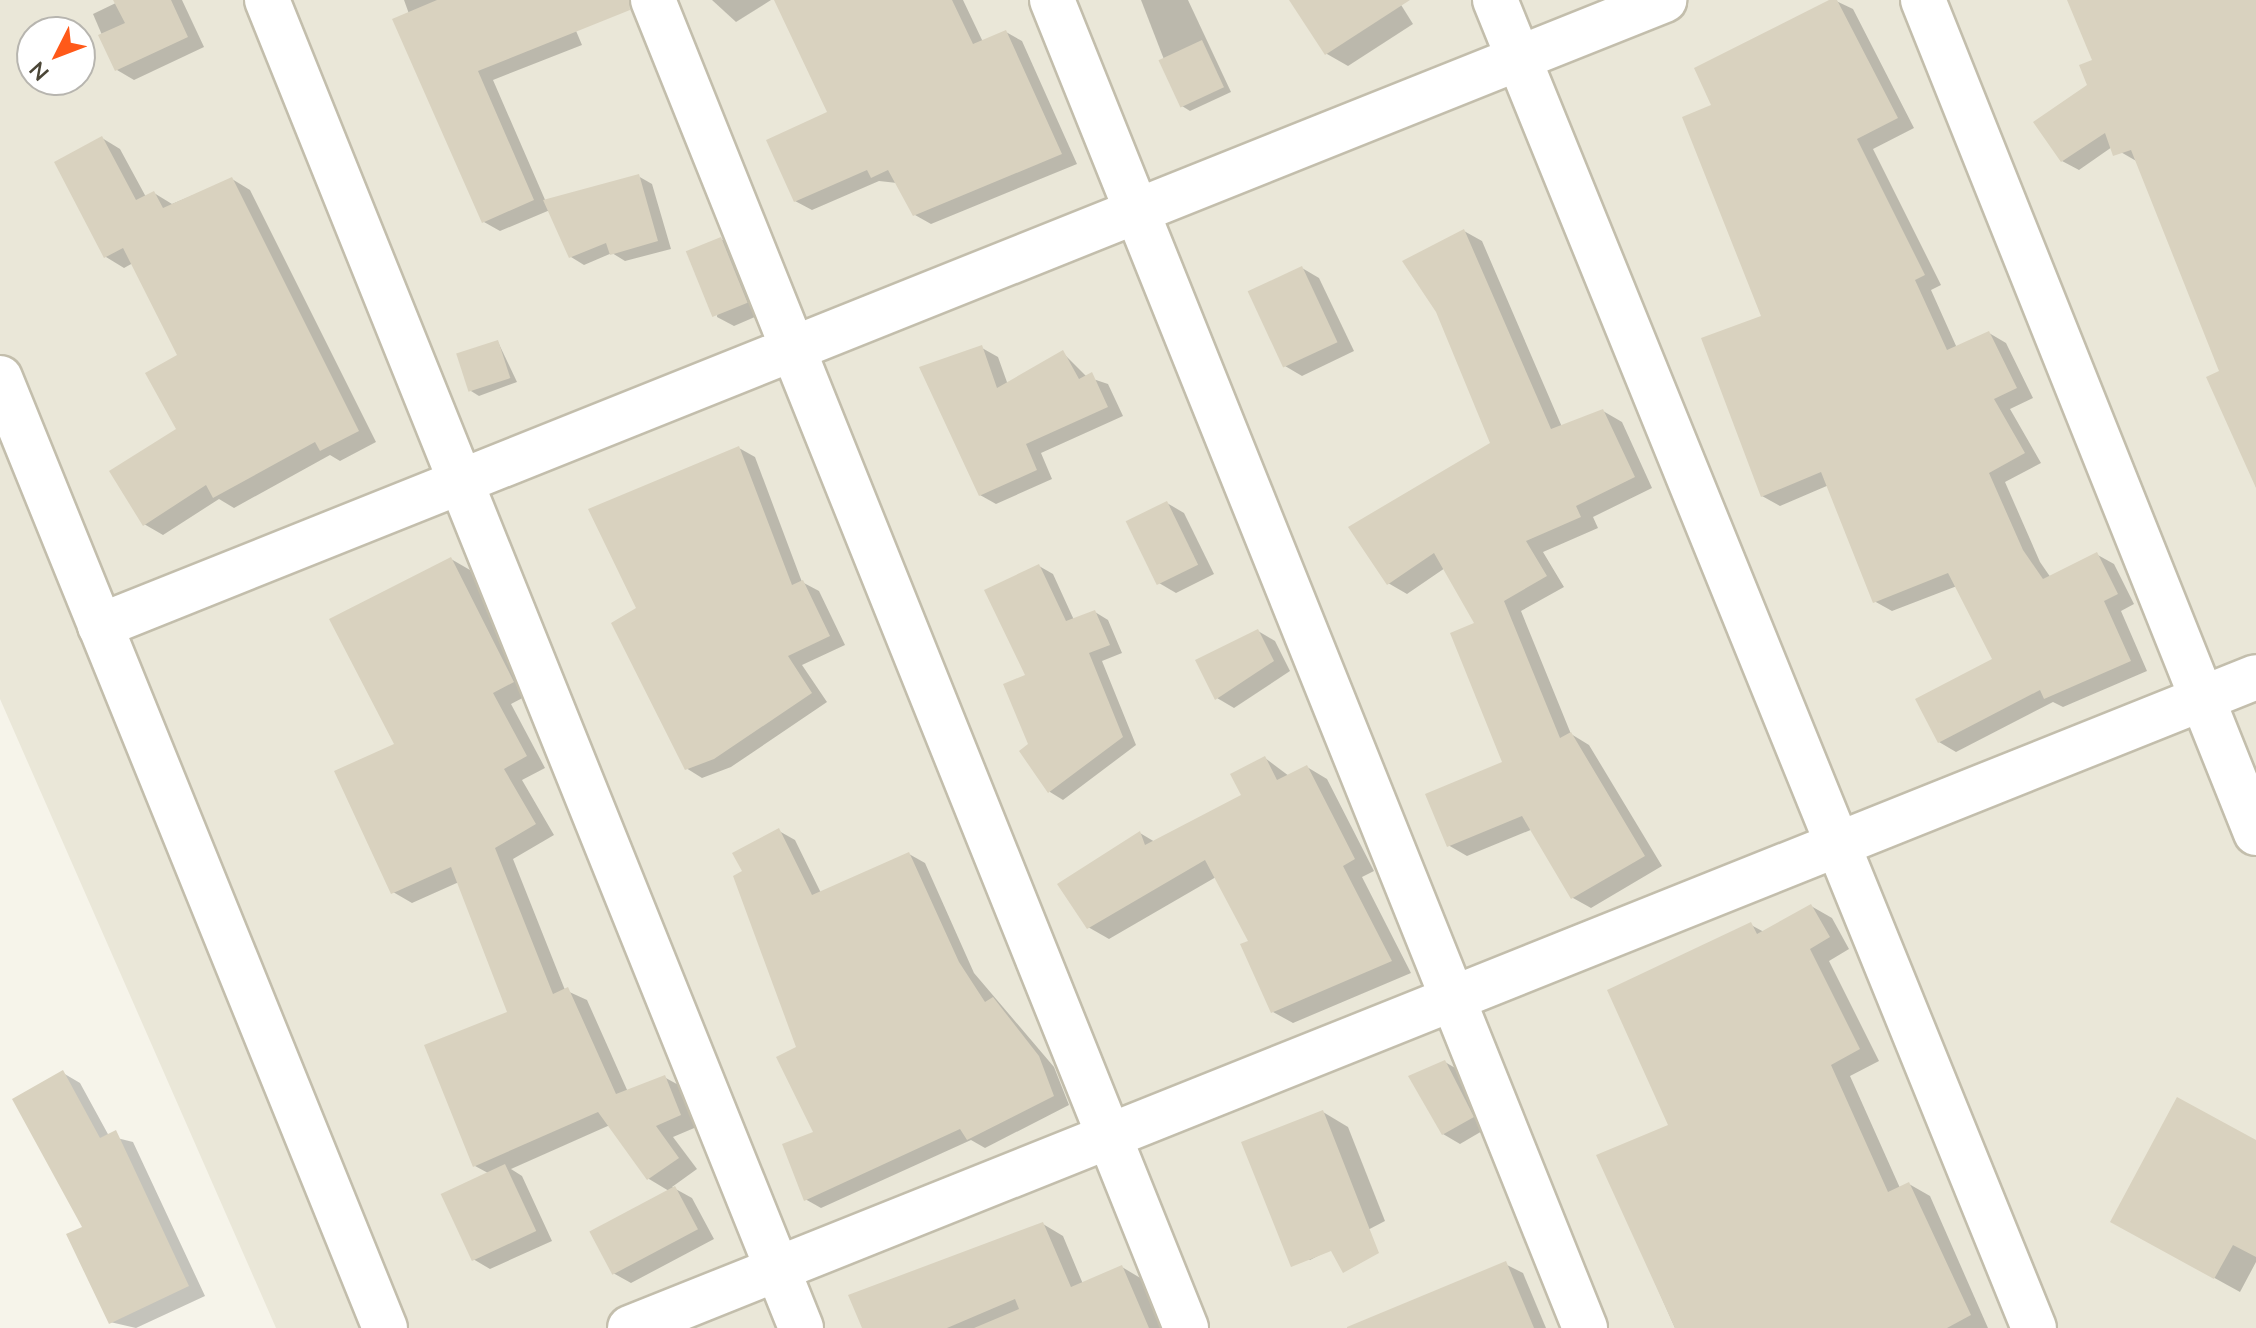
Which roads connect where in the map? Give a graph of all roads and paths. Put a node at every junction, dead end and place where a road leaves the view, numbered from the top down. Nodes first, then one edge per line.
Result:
1 (267, 0) edge
2 (653, 0) edge
3 (1052, 0) edge
4 (1495, 0) edge
5 (1664, 0) edge
6 (1923, 0) edge
7 (1519, 58) junction
8 (1137, 211) junction
9 (793, 349) junction
10 (0, 378) edge
11 (461, 482) junction
12 (100, 626) junction
13 (2256, 677) edge
14 (2202, 698) junction
15 (2256, 833) edge
16 (1838, 844) junction
17 (1453, 999) junction
18 (1109, 1136) junction
19 (778, 1269) junction
20 (385, 1328) edge
21 (630, 1328) edge
22 (801, 1328) edge
23 (1186, 1328) edge
24 (1585, 1328) edge
25 (2034, 1328) edge

1 - 11 street
2 - 9 street
3 - 8 street
4 - 7 street
5 - 7 street
6 - 14 street
7 - 8 street
7 - 16 street
8 - 9 street
8 - 17 street
9 - 11 street
9 - 18 street
10 - 12 street
11 - 12 street
11 - 19 street
12 - 20 street
13 - 14 street
14 - 15 street
14 - 16 street
16 - 17 street
16 - 25 street
17 - 18 street
17 - 24 street
18 - 19 street
18 - 23 street
19 - 21 street
19 - 22 street

